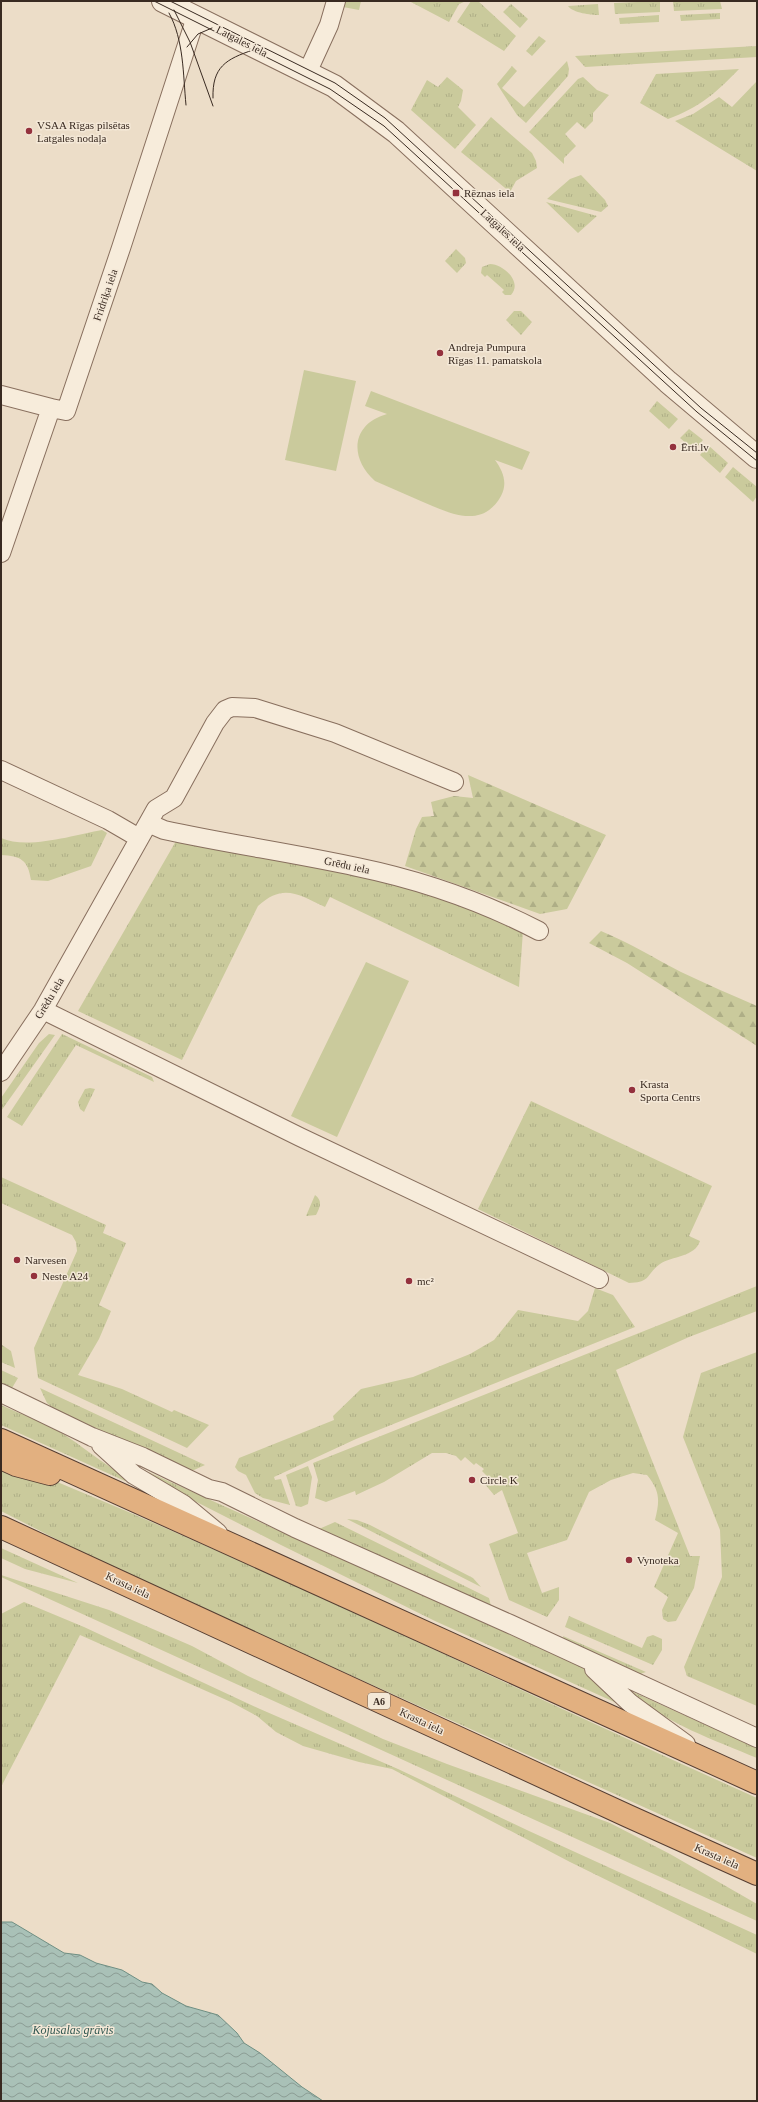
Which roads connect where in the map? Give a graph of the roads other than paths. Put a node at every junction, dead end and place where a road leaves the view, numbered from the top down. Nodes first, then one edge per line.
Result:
1 (163, 1) edge
2 (336, 1) edge
3 (196, 17) junction
4 (307, 73) junction
5 (1, 395) edge
6 (51, 408) junction
7 (757, 456) edge
8 (1, 553) edge
9 (1, 770) edge
10 (454, 782) dead end
11 (144, 831) junction
12 (539, 931) dead end
13 (43, 1010) junction
14 (1, 1072) edge
15 (598, 1279) dead end
16 (1, 1393) edge
17 (92, 1436) junction
18 (1, 1440) edge
19 (1, 1458) edge
20 (103, 1487) junction
21 (1, 1517) edge
22 (1, 1527) edge
23 (40, 1544) junction
24 (231, 1544) junction
25 (586, 1661) junction
26 (757, 1738) edge
27 (712, 1763) junction
28 (757, 1783) edge
29 (757, 1874) edge

1 - 3 street, Latgales iela
2 - 4 street
3 - 4 street, Latgales iela
3 - 6 street, Fridriķa iela
4 - 7 street, Latgales iela
5 - 6 street
6 - 8 street
9 - 11 street, Grēdu iela
10 - 11 street, Grēdu iela
11 - 12 street, Grēdu iela
11 - 13 street, Grēdu iela
13 - 14 street, Grēdu iela
13 - 15 street
16 - 17 street
17 - 24 street
17 - 25 street
18 - 20 highway
19 - 20 highway
20 - 24 highway
21 - 23 highway
22 - 23 highway, Krasta iela / A6
23 - 29 highway, Krasta iela / A6
24 - 27 highway
25 - 26 street
25 - 27 street
27 - 28 highway

